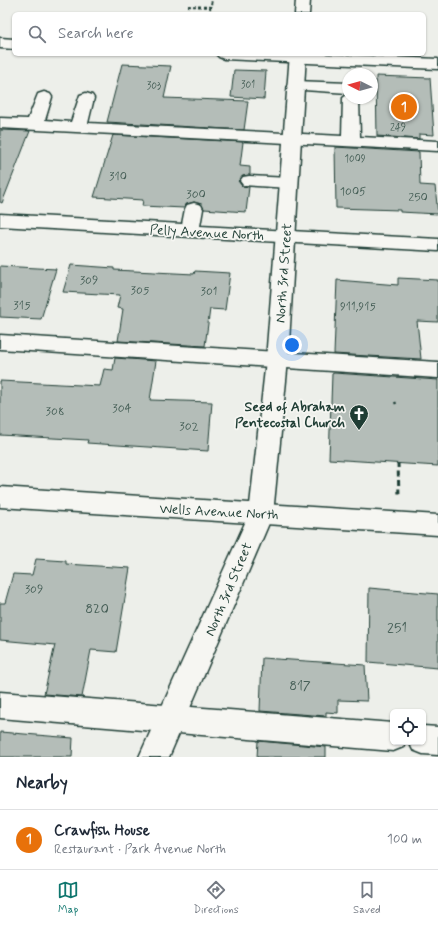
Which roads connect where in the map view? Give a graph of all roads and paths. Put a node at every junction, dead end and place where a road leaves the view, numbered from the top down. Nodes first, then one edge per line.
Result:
1 (212, 0) edge
2 (303, 0) edge
3 (188, 6) dead end
4 (211, 7) junction
5 (210, 12) edge
6 (302, 12) edge
7 (0, 43) edge
8 (12, 44) edge
9 (298, 56) edge
10 (438, 64) edge
11 (294, 86) junction
12 (342, 88) edge
13 (44, 97) dead end
14 (86, 98) dead end
15 (351, 104) edge
16 (0, 123) edge
17 (35, 125) junction
18 (78, 127) junction
19 (291, 139) junction
20 (351, 142) junction
21 (438, 146) edge
22 (249, 181) dead end
23 (289, 183) junction
24 (194, 209) dead end
25 (0, 220) edge
26 (190, 231) junction
27 (286, 236) junction
28 (438, 245) edge
29 (0, 342) edge
30 (277, 360) junction
31 (438, 370) edge
32 (398, 463) dead end
33 (0, 497) edge
34 (260, 514) junction
35 (400, 523) junction
36 (438, 525) edge
37 (0, 705) edge
38 (172, 719) junction
39 (390, 737) edge
40 (426, 740) edge
41 (438, 741) edge
42 (154, 757) edge

1 - 4 path
2 - 6 street
3 - 4 path
4 - 5 path
7 - 8 street
9 - 10 street
9 - 11 street, North 3rd Street
11 - 12 street
11 - 19 street, North 3rd Street
13 - 17 street
14 - 18 street
15 - 20 street
16 - 17 street
17 - 18 street
18 - 19 street
19 - 20 street
19 - 23 street, North 3rd Street
20 - 21 street
22 - 23 street
23 - 27 street, North 3rd Street
24 - 26 street
25 - 26 street, Pelly Avenue North
26 - 27 street, Pelly Avenue North
27 - 28 street, Pelly Avenue North
27 - 30 street, North 3rd Street
29 - 30 street
30 - 31 street
30 - 34 street, North 3rd Street
32 - 35 path
33 - 34 street, Wells Avenue North
34 - 35 street, Wells Avenue North
34 - 38 street, North 3rd Street
35 - 36 street, Wells Avenue North
37 - 38 street
38 - 39 street
38 - 42 street, North 3rd Street
40 - 41 street

